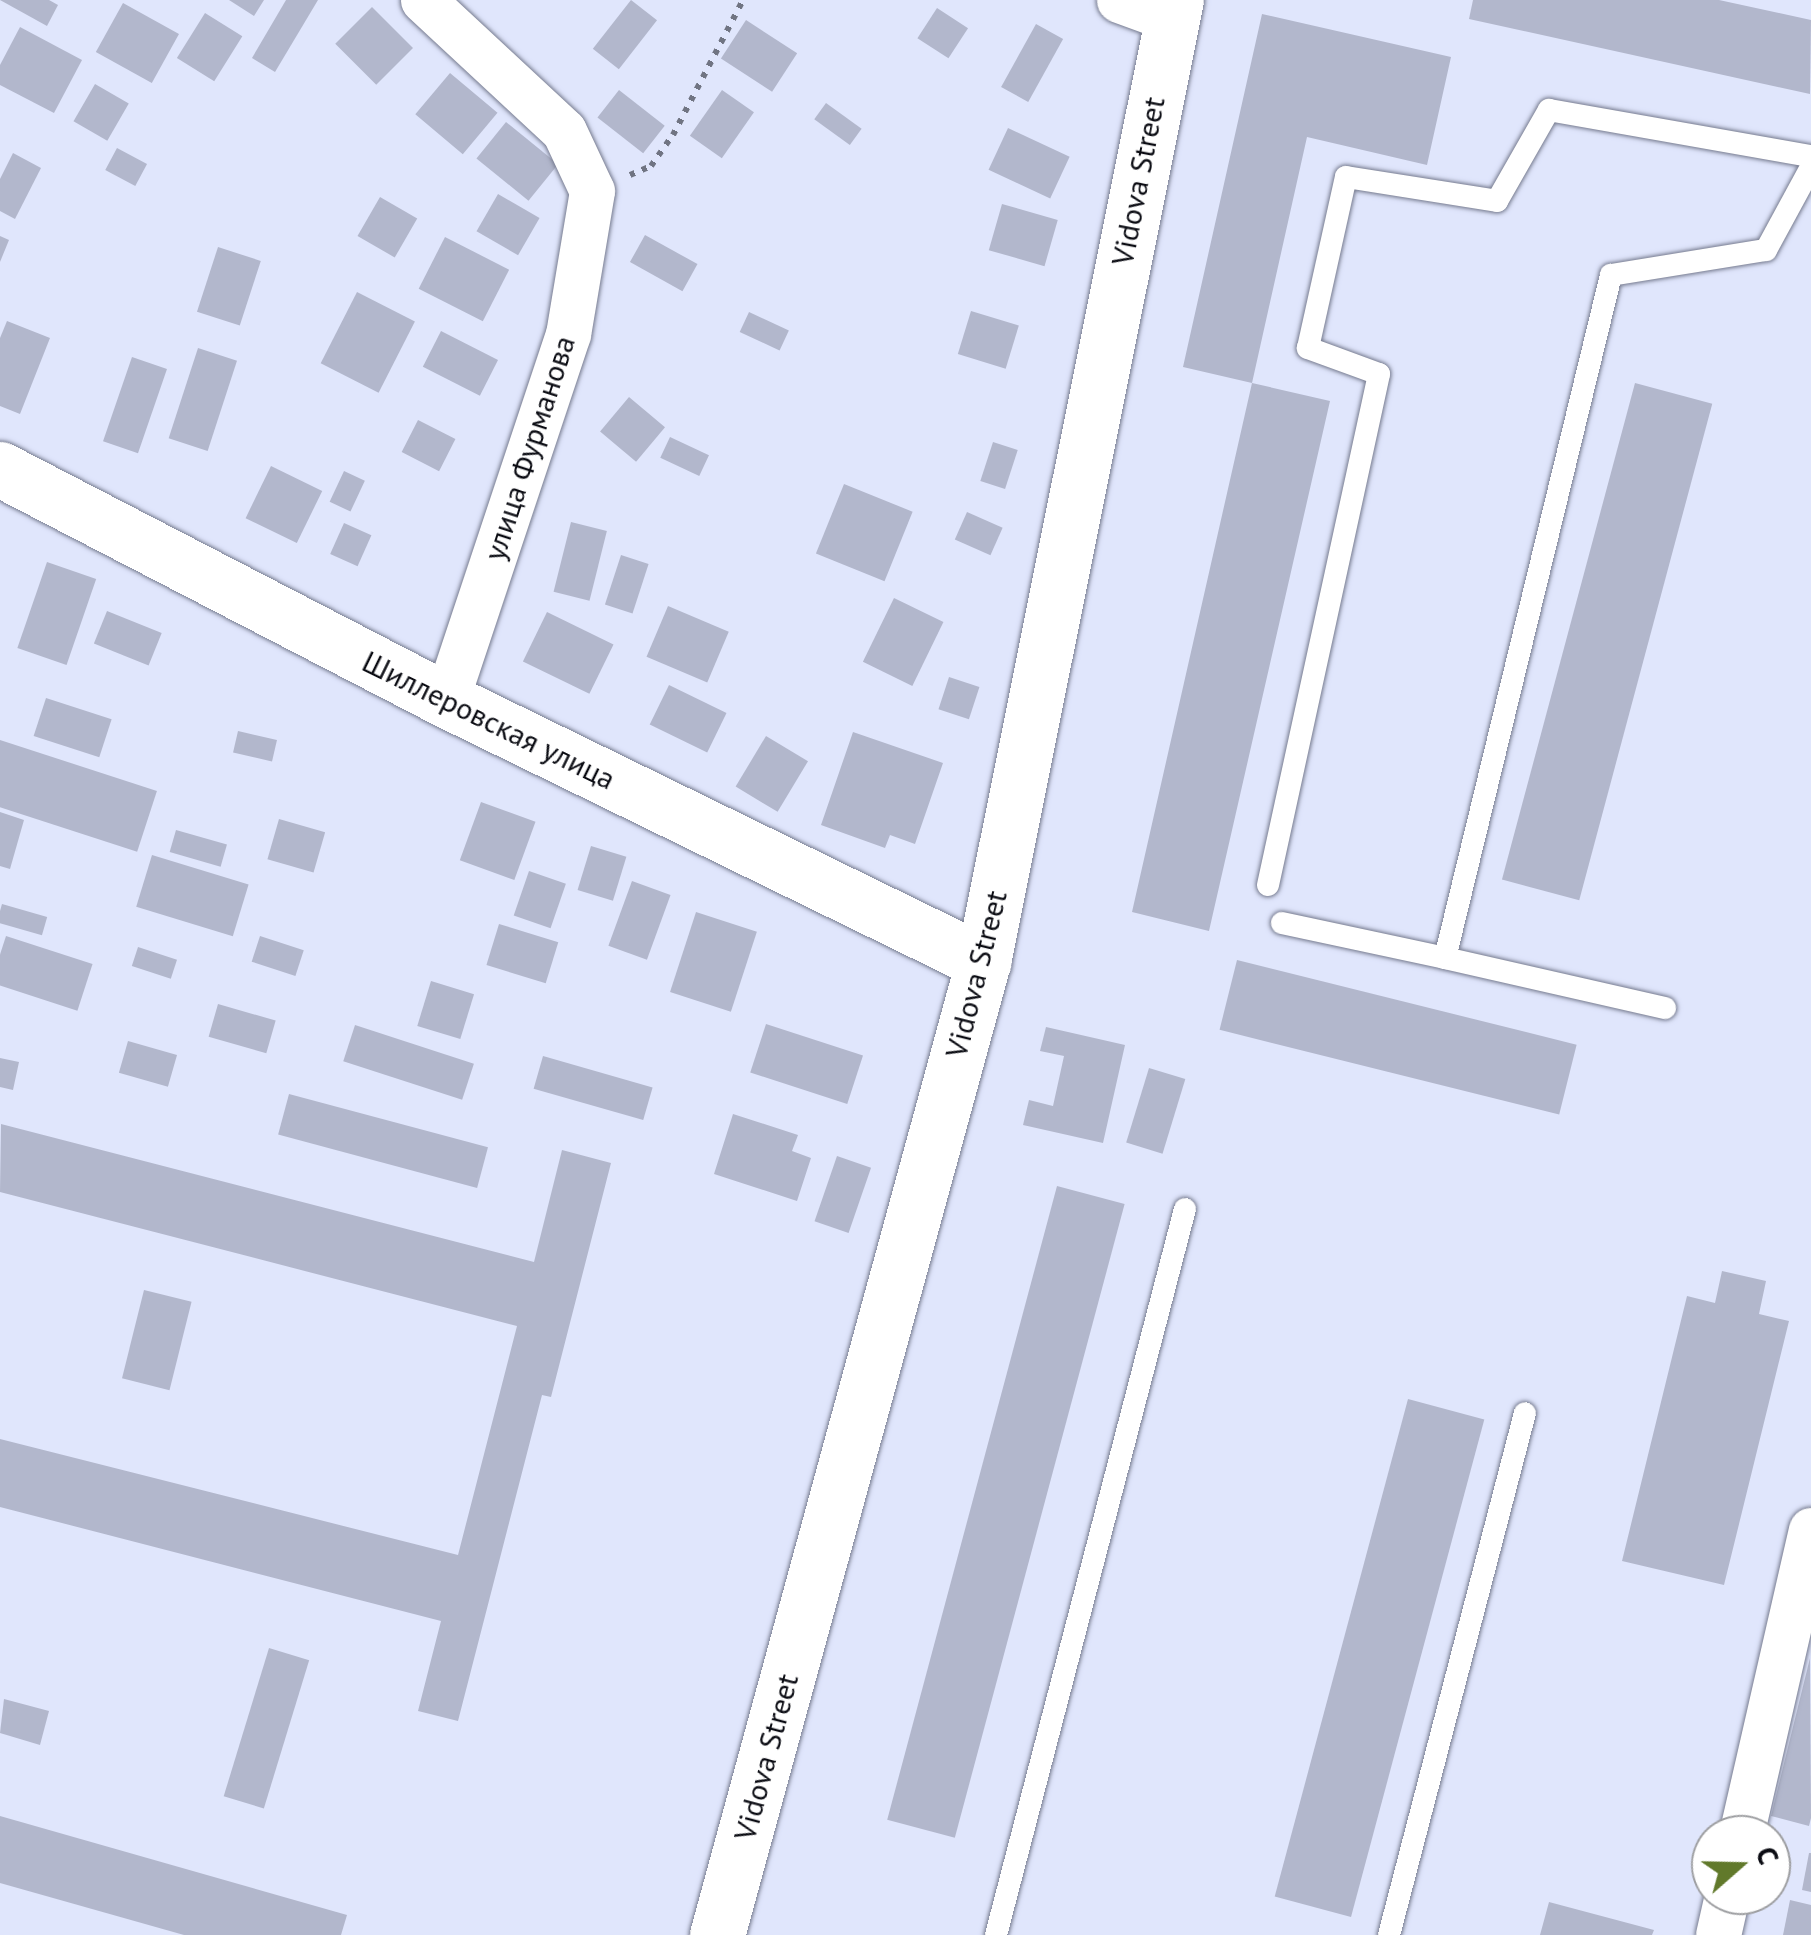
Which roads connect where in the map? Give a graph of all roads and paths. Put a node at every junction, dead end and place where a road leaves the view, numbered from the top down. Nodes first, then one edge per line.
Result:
1 (424, 0) edge
2 (743, 0) edge
3 (1119, 0) edge
4 (1174, 10) edge
5 (1811, 156) edge
6 (1811, 167) edge
7 (592, 191) junction
8 (0, 469) edge
9 (446, 700) junction
10 (1268, 885) dead end
11 (1282, 923) dead end
12 (1445, 958) junction
13 (983, 962) junction
14 (1665, 1008) dead end
15 (1185, 1209) dead end
16 (1526, 1413) dead end
17 (1811, 1530) edge
18 (1746, 1815) edge
19 (717, 1935) edge
20 (996, 1935) edge
21 (1389, 1935) edge

1 - 7 street
2 - 7 path
3 - 4 street
4 - 13 street, Vidova Street
5 - 10 lane
6 - 12 lane
7 - 9 street, улица Фурманова
8 - 9 street, Шиллеровская улица
9 - 13 street, Шиллеровская улица
11 - 12 lane
12 - 14 lane
13 - 19 street, Vidova Street
15 - 20 lane
16 - 21 lane
17 - 18 street

